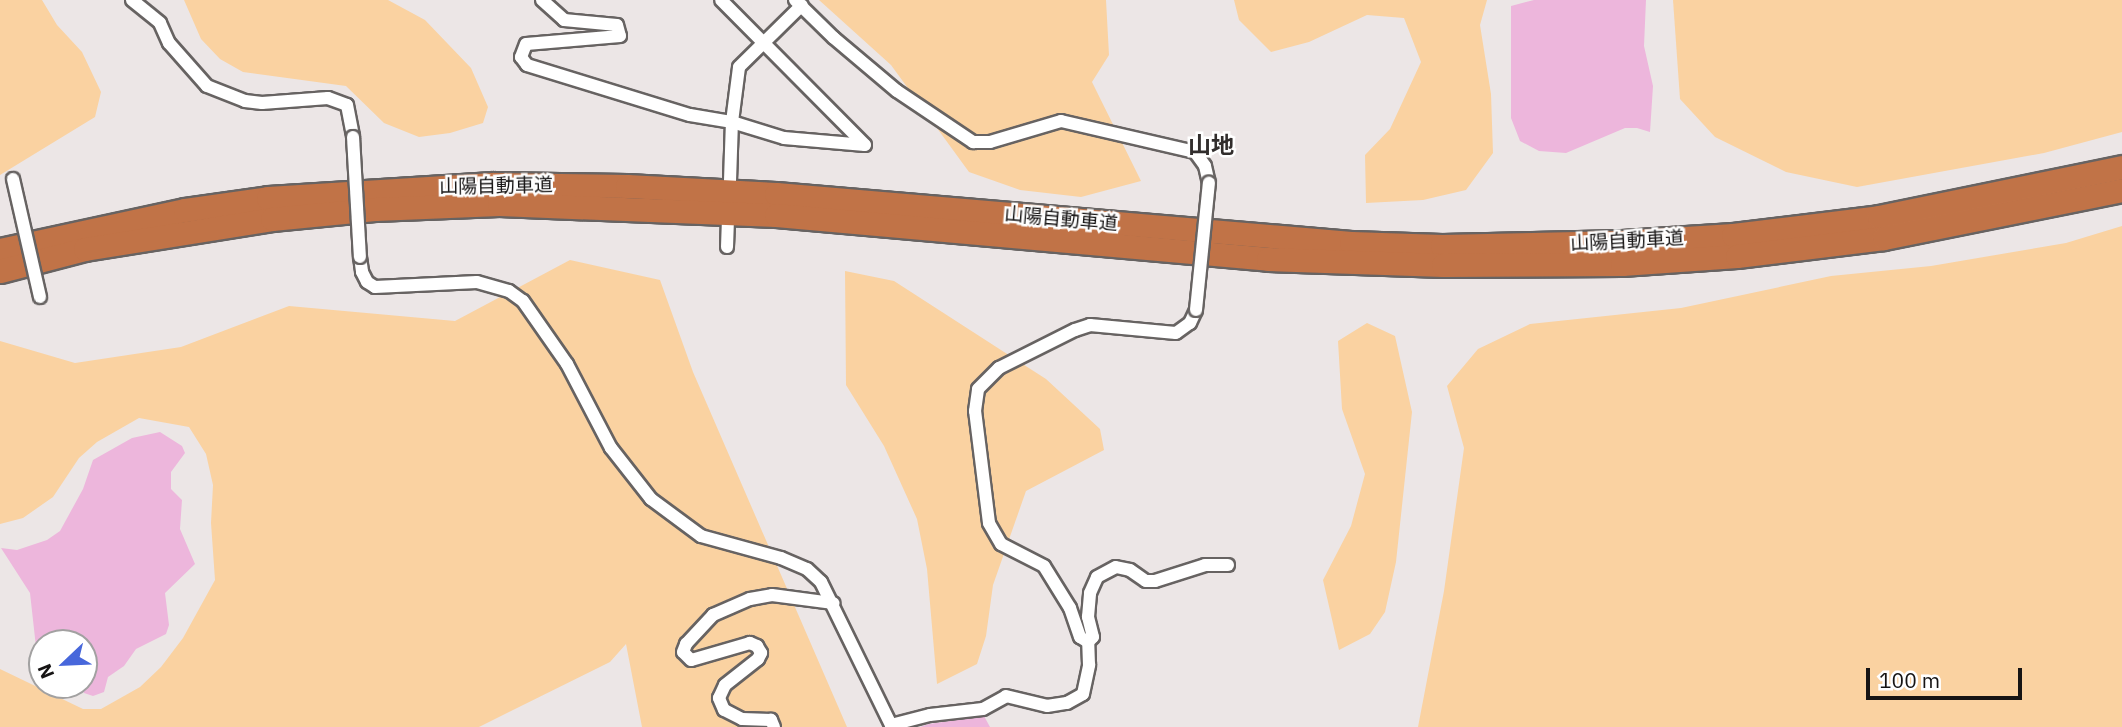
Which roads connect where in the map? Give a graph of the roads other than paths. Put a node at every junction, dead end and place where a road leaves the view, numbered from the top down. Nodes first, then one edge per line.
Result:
1 (132, 0) edge
2 (542, 0) edge
3 (721, 0) edge
4 (799, 3) edge
5 (764, 43) junction
6 (732, 121) junction
7 (2122, 167) edge
8 (13, 179) dead end
9 (730, 181) dead end
10 (2122, 190) edge
11 (728, 222) dead end
12 (727, 247) dead end
13 (0, 250) edge
14 (0, 271) edge
15 (40, 298) dead end
16 (1228, 565) dead end
17 (833, 603) junction
18 (1088, 642) junction
19 (774, 727) edge

1 - 17 street, bridge
2 - 6 street
3 - 5 street
4 - 5 street
4 - 18 street, bridge
5 - 6 street
5 - 6 street
6 - 9 street
7 - 13 highway, 山陽自動車道
8 - 15 street, bridge
10 - 14 highway, 山陽自動車道
11 - 12 street
16 - 18 street
17 - 18 street
17 - 19 street

